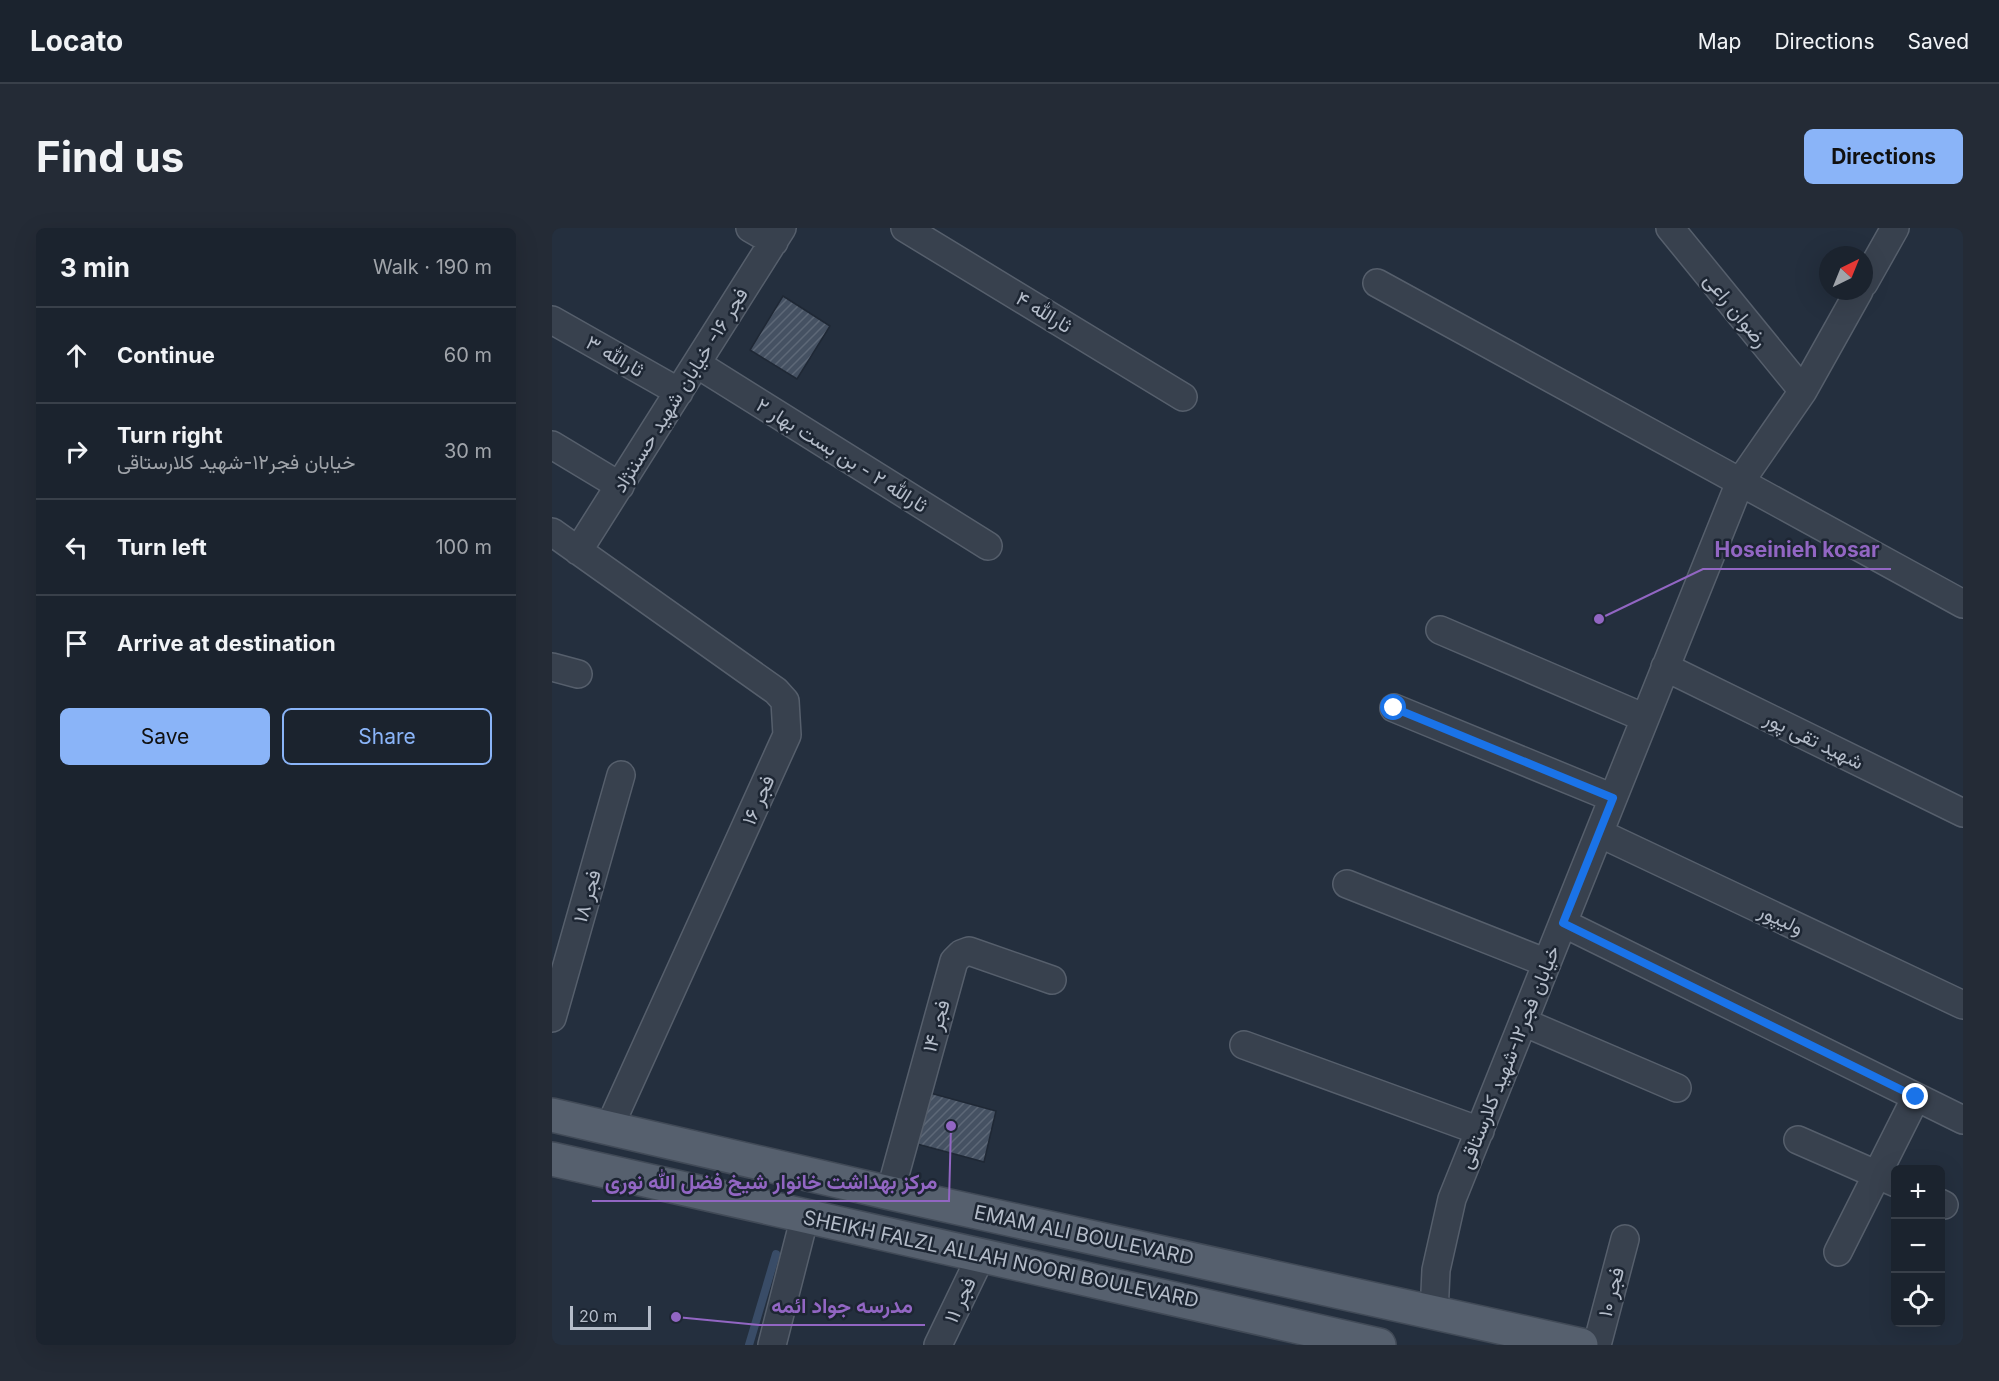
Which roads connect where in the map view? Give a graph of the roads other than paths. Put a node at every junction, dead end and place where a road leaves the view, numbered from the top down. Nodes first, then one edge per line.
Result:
1 (750, 228) edge
2 (905, 228) edge
3 (1670, 228) edge
4 (1895, 228) edge
5 (778, 235) edge
6 (1873, 267) edge
7 (1377, 283) dead end
8 (1854, 300) edge
9 (552, 320) edge
10 (697, 364) junction
11 (1803, 391) junction
12 (679, 392) junction
13 (1184, 397) dead end
14 (552, 445) edge
15 (1740, 482) junction
16 (620, 486) junction
17 (552, 531) edge
18 (988, 546) dead end
19 (578, 551) junction
20 (1963, 604) edge
21 (1440, 630) dead end
22 (552, 667) edge
23 (1665, 667) junction
24 (578, 674) dead end
25 (1394, 708) dead end
26 (1645, 718) junction
27 (621, 775) dead end
28 (1613, 798) junction
29 (1963, 813) edge
30 (1599, 833) junction
31 (1347, 884) dead end
32 (1563, 923) junction
33 (1547, 963) junction
34 (1052, 980) dead end
35 (1963, 1005) edge
36 (552, 1018) edge
37 (1524, 1022) junction
38 (1244, 1045) dead end
39 (1677, 1088) dead end
40 (1916, 1097) junction
41 (552, 1115) edge
42 (1963, 1120) edge
43 (609, 1128) junction
44 (1480, 1131) junction
45 (1798, 1140) dead end
46 (552, 1159) edge
47 (1886, 1179) edge
48 (890, 1193) junction
49 (805, 1216) junction
50 (1625, 1239) dead end
51 (1135, 1245) junction
52 (1838, 1252) dead end
53 (981, 1256) junction
54 (1128, 1286) junction
55 (1434, 1314) junction
56 (772, 1345) edge
57 (939, 1345) edge
58 (1379, 1345) edge
59 (1581, 1345) edge
60 (1597, 1345) edge

1 - 5 street
2 - 13 street, ثارالله ۴
3 - 11 street, رضوان راعی
4 - 6 street
5 - 10 street, فجر ۱۶- خیابان شهید حسننژاد
7 - 15 street
8 - 11 street, خيابان فجر۱۲-شهيد كلارستاقی
9 - 12 street, ثارالله ۳
10 - 12 street, فجر ۱۶- خیابان شهید حسننژاد
10 - 18 street, ثارالله ۲ - بن بست بهار ۲
11 - 15 street, خيابان فجر۱۲-شهيد كلارستاقی
12 - 16 street, فجر ۱۶- خیابان شهید حسننژاد
14 - 16 street
15 - 20 street
15 - 23 street, خيابان فجر۱۲-شهيد كلارستاقی
16 - 19 street, فجر ۱۶- خیابان شهید حسننژاد
17 - 19 street, فجر ۱۶
19 - 43 street, فجر ۱۶
21 - 26 street
22 - 24 street
23 - 26 street, خيابان فجر۱۲-شهيد كلارستاقی
23 - 29 street, شهید تقی پور
25 - 28 street
26 - 28 street, خيابان فجر۱۲-شهيد كلارستاقی
27 - 36 street, فجر ۱۸
28 - 30 street, خيابان فجر۱۲-شهيد كلارستاقی
30 - 32 street, خيابان فجر۱۲-شهيد كلارستاقی
30 - 35 street, ولیپور
31 - 33 street
32 - 33 street, خيابان فجر۱۲-شهيد كلارستاقی
32 - 40 street
33 - 37 street, خيابان فجر۱۲-شهيد كلارستاقی
34 - 48 street, فجر ۱۴
37 - 39 street
37 - 44 street, خيابان فجر۱۲-شهيد كلارستاقی
38 - 44 street
40 - 42 street
40 - 47 street
41 - 43 main road, EMAM ALI BOULEVARD
43 - 48 main road, EMAM ALI BOULEVARD
44 - 55 street, خيابان فجر۱۲-شهيد كلارستاقی
45 - 47 street
46 - 49 main road, SHEIKH FALZL ALLAH NOORI BOULEVARD
47 - 52 street
48 - 51 main road, EMAM ALI BOULEVARD
49 - 53 main road, SHEIKH FALZL ALLAH NOORI BOULEVARD
49 - 56 street
50 - 60 street, فجر ۱۰
51 - 54 main road
51 - 55 main road, EMAM ALI BOULEVARD
53 - 54 main road, SHEIKH FALZL ALLAH NOORI BOULEVARD
53 - 57 street, فجر ۱۱
54 - 58 main road, SHEIKH FALZL ALLAH NOORI BOULEVARD
55 - 59 main road, EMAM ALI BOULEVARD

